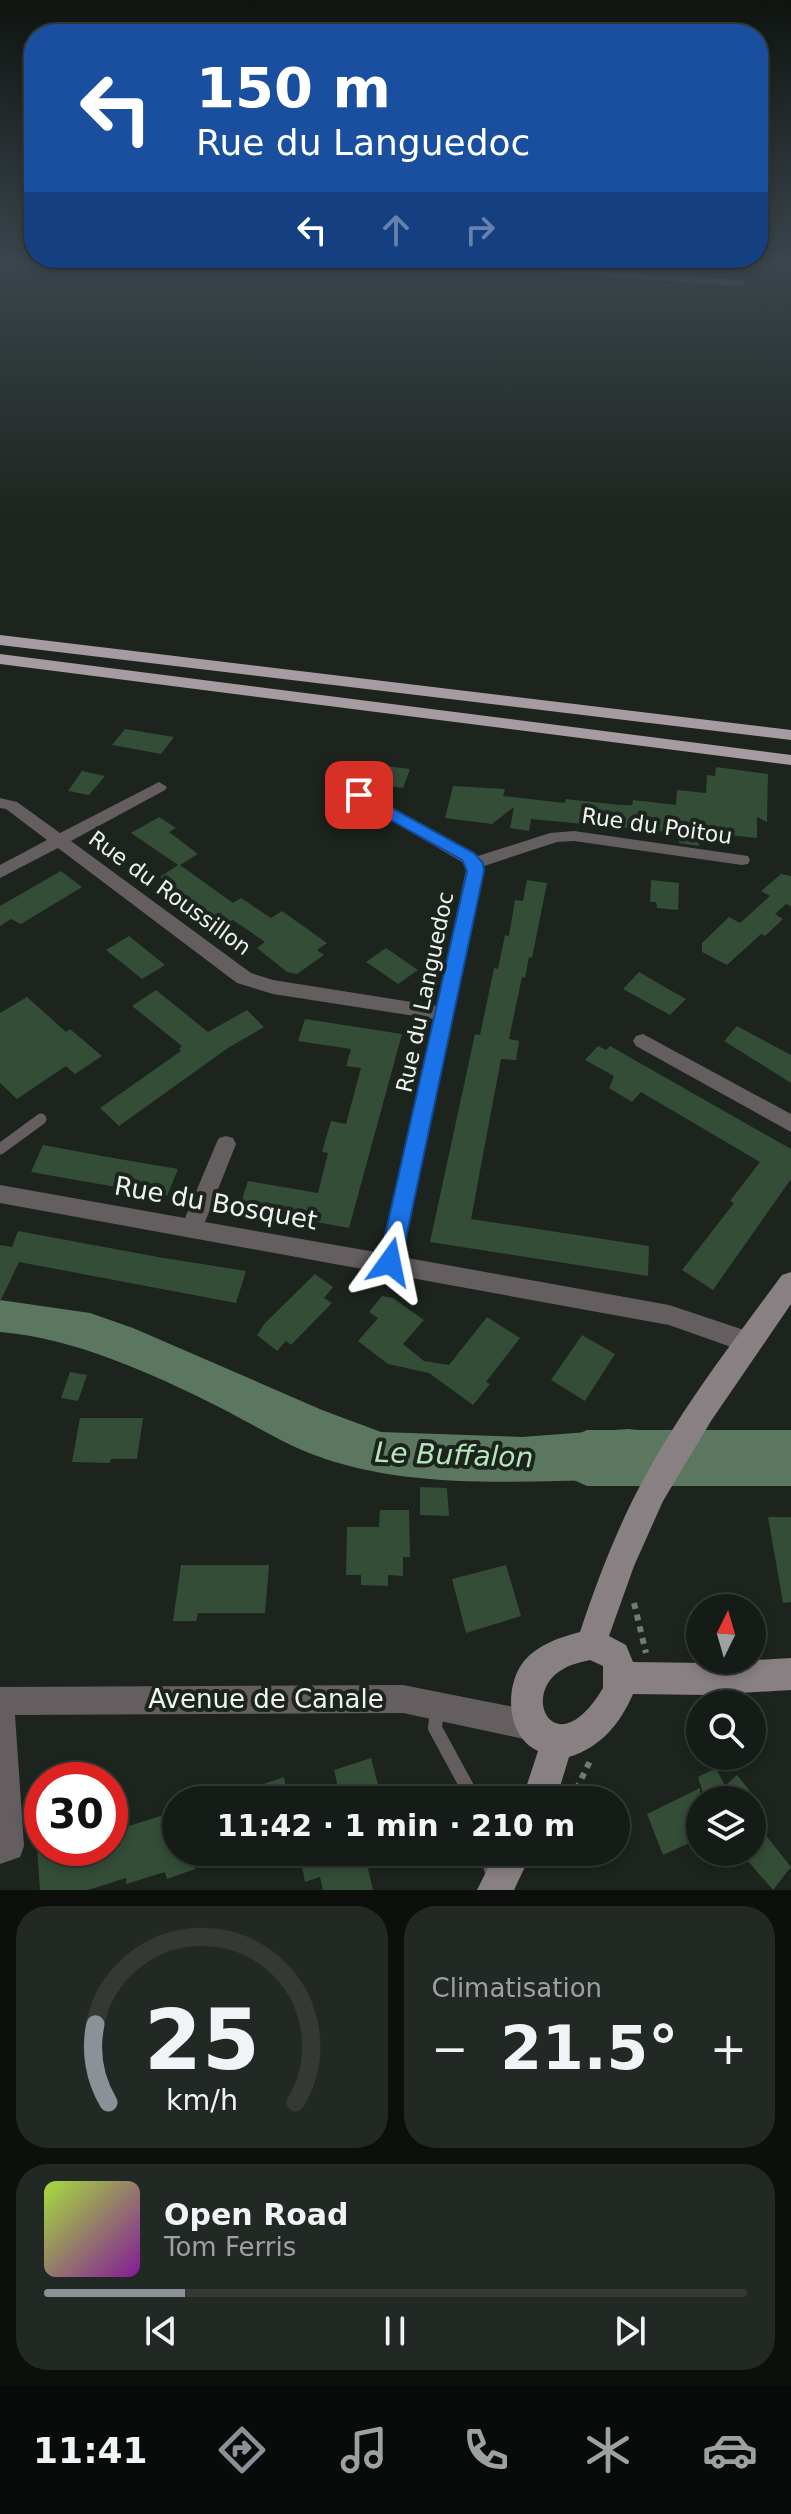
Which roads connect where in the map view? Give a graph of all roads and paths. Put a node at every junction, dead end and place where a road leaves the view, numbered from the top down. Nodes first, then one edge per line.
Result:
1 (0, 640) edge
2 (0, 659) edge
3 (791, 735) edge
4 (791, 760) edge
5 (159, 787) dead end
6 (359, 795) dead end
7 (0, 803) edge
8 (58, 841) junction
9 (742, 860) dead end
10 (475, 863) junction
11 (0, 872) edge
12 (444, 1014) junction
13 (643, 1041) dead end
14 (41, 1119) dead end
15 (791, 1124) edge
16 (226, 1144) dead end
17 (0, 1149) edge
18 (0, 1194) edge
19 (192, 1227) junction
20 (390, 1262) junction
21 (791, 1283) edge
22 (748, 1342) junction
23 (637, 1591) dead end
24 (591, 1644) junction
25 (791, 1674) edge
26 (635, 1679) junction
27 (0, 1701) edge
28 (437, 1707) junction
29 (529, 1725) junction
30 (557, 1743) junction
31 (466, 1786) edge
32 (543, 1786) edge
33 (0, 1849) edge
34 (490, 1866) edge
35 (508, 1866) edge
36 (496, 1889) edge

1 - 3 main road
2 - 4 main road
5 - 8 street
6 - 10 street
7 - 8 street, Rue du Roussillon
8 - 11 street
8 - 12 street, Rue du Roussillon
9 - 10 street, Rue du Poitou
10 - 12 street, Rue du Languedoc
12 - 20 street, Rue du Languedoc
13 - 15 street
14 - 17 lane
16 - 19 street
18 - 19 street, Rue du Bosquet
19 - 20 street, Rue du Bosquet
20 - 22 street, Rue du Bosquet
21 - 22 street
22 - 24 street
23 - 26 path
24 - 26 street
24 - 29 street
25 - 26 street
26 - 30 street
27 - 28 street, Avenue de Canale
27 - 33 street
28 - 29 street, Avenue de Canale
28 - 31 lane
29 - 30 street
30 - 32 street
34 - 36 lane
35 - 36 street

